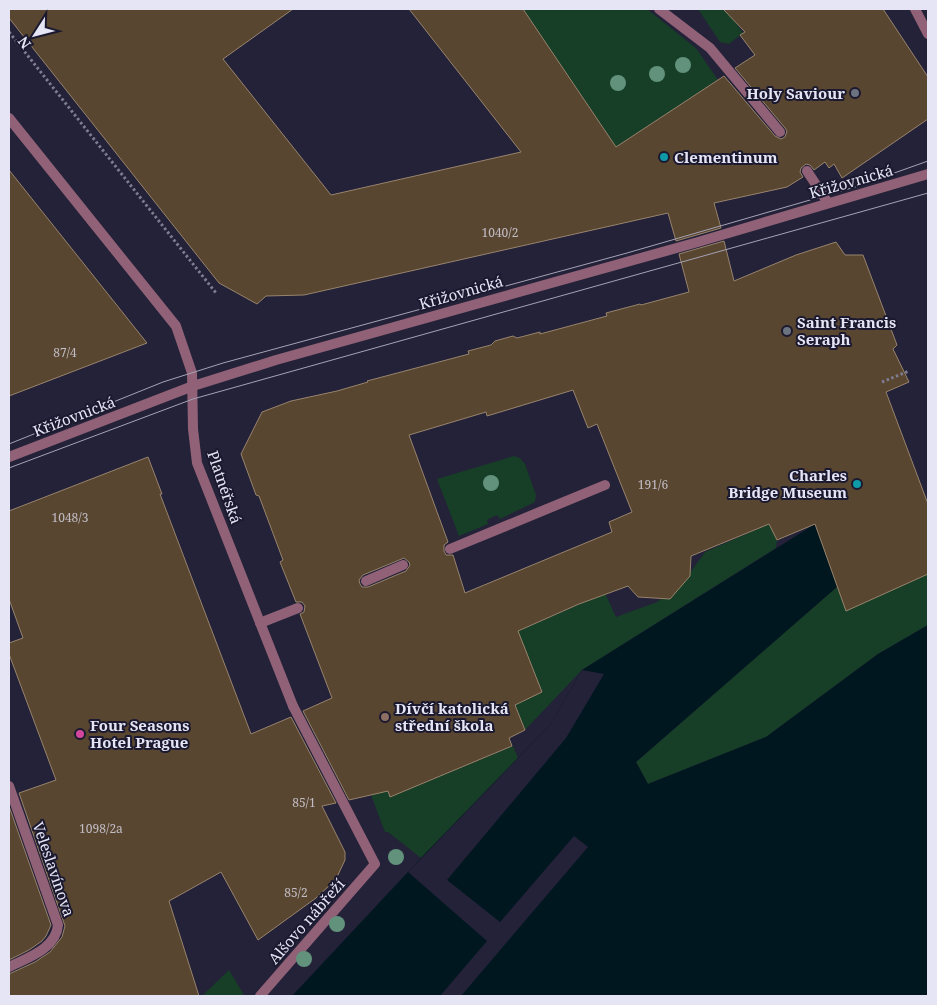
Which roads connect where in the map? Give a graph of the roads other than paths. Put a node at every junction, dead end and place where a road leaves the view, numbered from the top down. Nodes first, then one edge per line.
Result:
1 (660, 9) edge
2 (915, 9) edge
3 (928, 34) edge
4 (9, 118) edge
5 (780, 132) dead end
6 (807, 171) dead end
7 (928, 174) edge
8 (828, 203) junction
9 (192, 386) junction
10 (9, 457) edge
11 (605, 485) dead end
12 (450, 549) dead end
13 (403, 565) dead end
14 (366, 581) dead end
15 (298, 608) dead end
16 (260, 623) junction
17 (9, 788) edge
18 (375, 864) joint
19 (9, 967) edge
20 (260, 996) edge

1 - 5 street
2 - 3 street
4 - 9 street, Platnéřská
6 - 8 street
7 - 8 street, Křižovnická
8 - 9 street, Křižovnická
9 - 10 street, Křižovnická
9 - 16 street, Platnéřská
11 - 12 street
13 - 14 street
15 - 16 street
16 - 18 street, Platnéřská
17 - 19 street, Veleslavínova
18 - 20 street, Alšovo nábřeží

